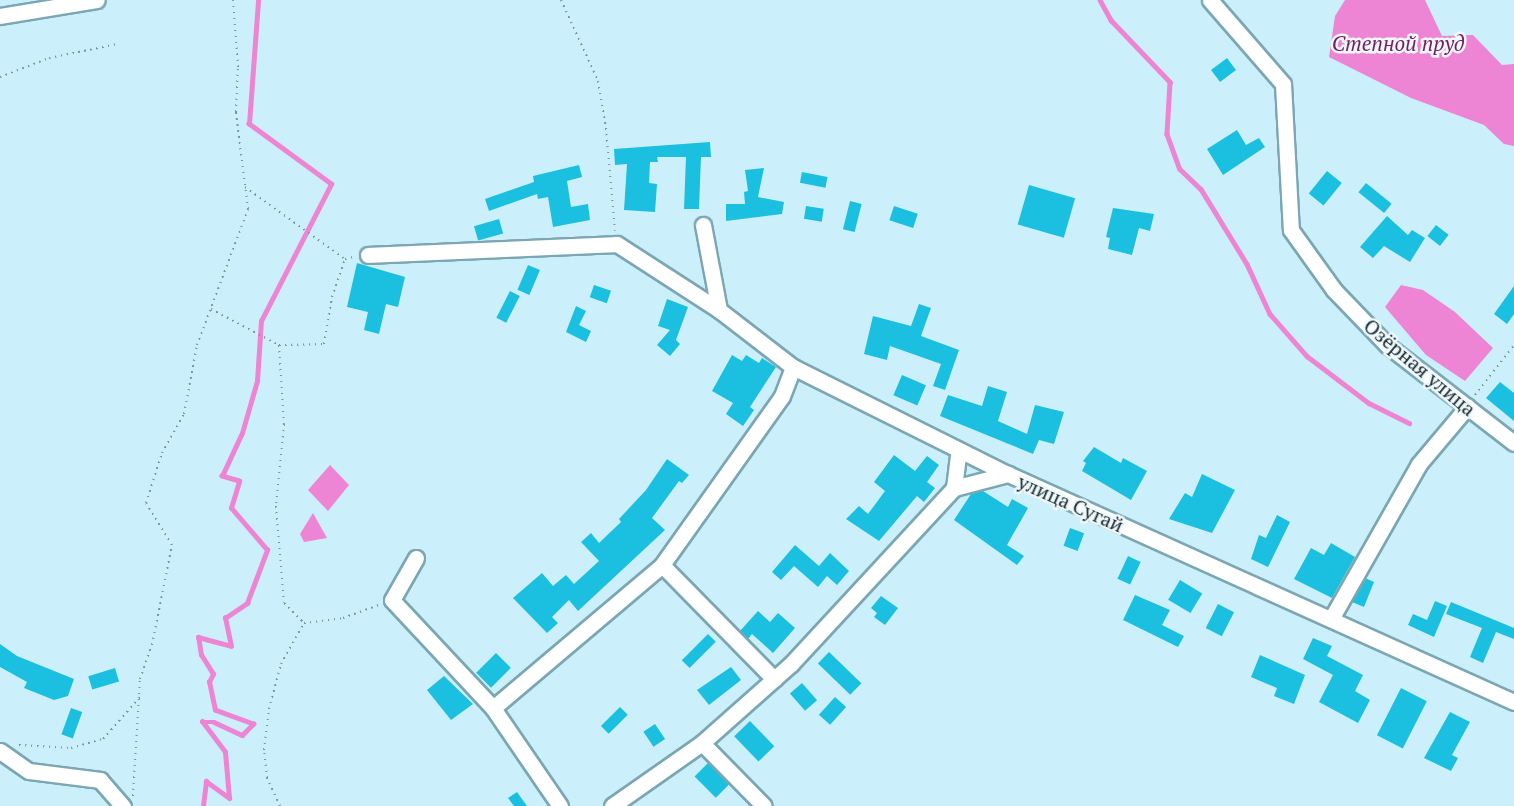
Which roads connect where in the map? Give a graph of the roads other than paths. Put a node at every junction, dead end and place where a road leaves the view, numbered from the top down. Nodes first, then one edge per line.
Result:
1 (97, 0) edge
2 (1210, 0) edge
3 (0, 16) edge
4 (703, 225) dead end
5 (368, 255) road end
6 (719, 310) junction
7 (793, 367) junction
8 (1467, 407) junction
9 (1514, 443) edge
10 (959, 450) junction
11 (1008, 474) junction
12 (954, 488) junction
13 (416, 558) dead end
14 (662, 565) junction
15 (1331, 619) junction
16 (774, 679) junction
17 (1514, 702) edge
18 (493, 708) junction
19 (702, 743) junction
20 (5, 749) edge
21 (123, 806) edge
22 (560, 806) edge
23 (612, 806) edge
24 (764, 806) edge

1 - 3 street
2 - 8 street, Озёрная улица
4 - 6 street
5 - 6 street
6 - 7 street
7 - 10 street
7 - 14 street
8 - 9 street, Озёрная улица
8 - 15 street
10 - 11 street
10 - 12 street
11 - 12 street, улица Сугай
11 - 15 street, улица Сугай
12 - 16 street
13 - 18 street
14 - 16 street
14 - 18 street
15 - 17 street, улица Сугай
16 - 19 street
18 - 22 street
19 - 23 street
19 - 24 street
20 - 21 street

